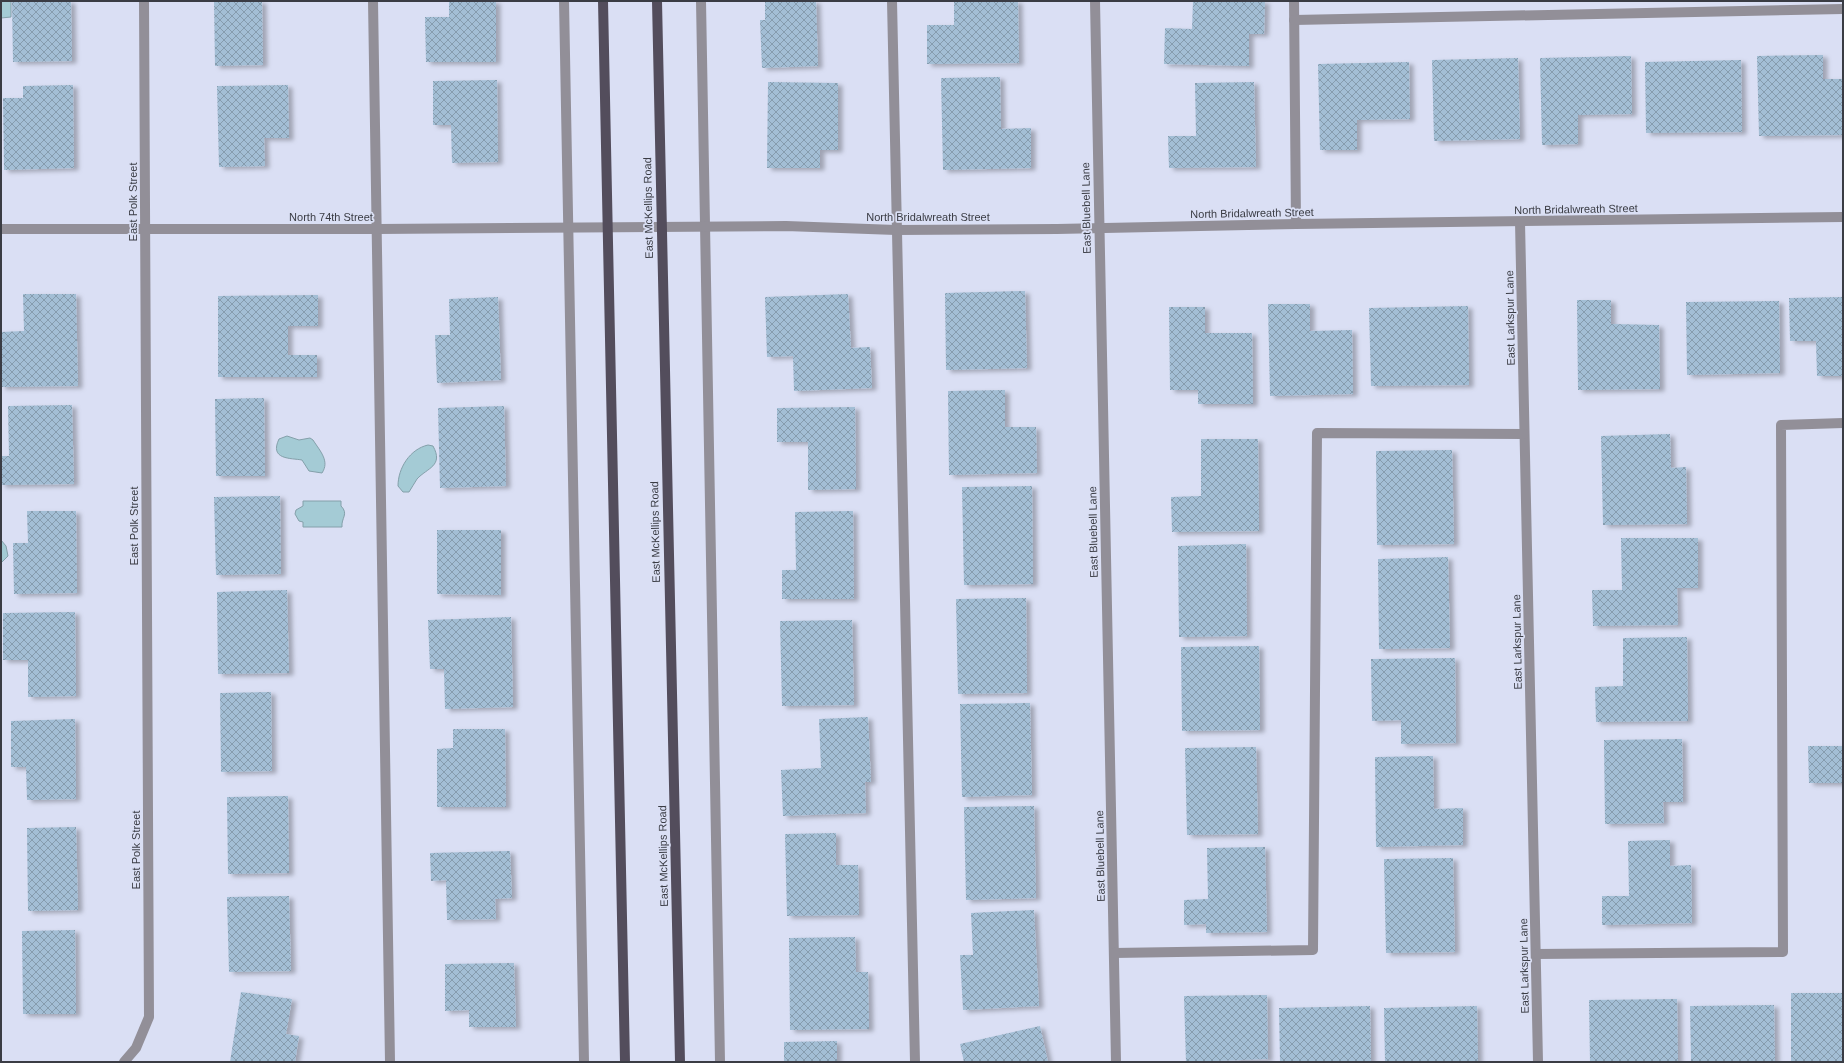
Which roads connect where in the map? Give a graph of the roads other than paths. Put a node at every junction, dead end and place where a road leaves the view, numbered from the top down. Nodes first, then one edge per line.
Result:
1 (144, 1) edge
2 (373, 1) edge
3 (564, 1) edge
4 (603, 1) edge
5 (657, 1) edge
6 (701, 1) edge
7 (892, 1) edge
8 (1095, 1) edge
9 (1294, 1) edge
10 (1843, 9) edge
11 (1294, 20) junction
12 (1843, 217) edge
13 (1520, 222) junction
14 (1296, 224) junction
15 (706, 227) junction
16 (145, 228) junction
17 (569, 228) junction
18 (608, 228) junction
19 (661, 228) junction
20 (1099, 228) junction
21 (1, 229) edge
22 (378, 229) junction
23 (896, 230) junction
24 (1843, 423) edge
25 (1524, 434) junction
26 (1114, 953) junction
27 (1536, 954) junction
28 (124, 1062) edge
29 (390, 1062) edge
30 (584, 1062) edge
31 (625, 1062) edge
32 (680, 1062) edge
33 (720, 1062) edge
34 (915, 1062) edge
35 (1116, 1062) edge
36 (1538, 1062) edge

1 - 16 street, East Polk Street
2 - 22 street
3 - 17 street
4 - 18 main road
5 - 19 main road, East McKellips Road
6 - 15 street
7 - 23 street
8 - 20 street, East Bluebell Lane
9 - 11 street
10 - 11 street
11 - 14 street
12 - 13 street, North Bridalwreath Street
13 - 14 street, North Bridalwreath Street
13 - 25 street, East Larkspur Lane
14 - 20 street, North Bridalwreath Street
15 - 19 street, North Bridalwreath Street
15 - 23 street, North Bridalwreath Street
15 - 33 street
16 - 21 street, North 74th Street
16 - 22 street, North 74th Street
16 - 28 street, East Polk Street
17 - 18 street, North 74th Street
17 - 22 street, North 74th Street
17 - 30 street
18 - 19 street, North 74th Street
18 - 31 main road
19 - 32 main road, East McKellips Road
20 - 23 street, North Bridalwreath Street
20 - 26 street, East Bluebell Lane
22 - 29 street
23 - 34 street
24 - 27 street
25 - 26 street
25 - 27 street, East Larkspur Lane
26 - 35 street, East Bluebell Lane
27 - 36 street, East Larkspur Lane

